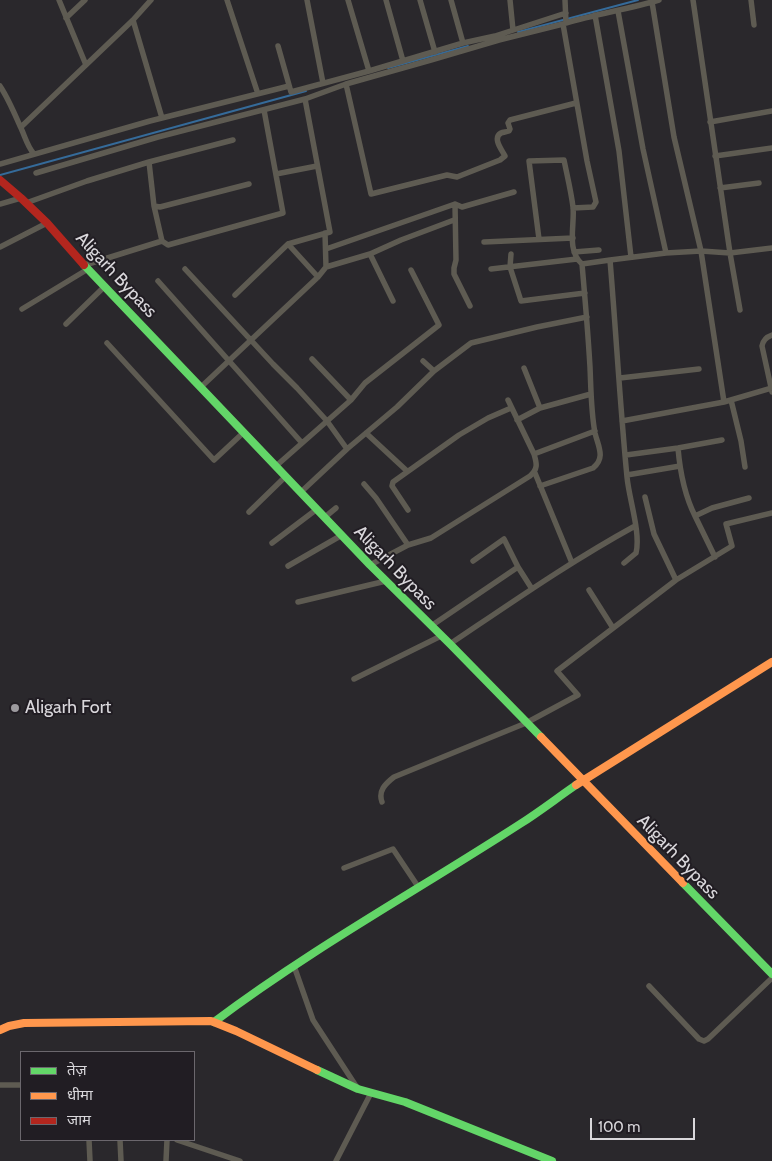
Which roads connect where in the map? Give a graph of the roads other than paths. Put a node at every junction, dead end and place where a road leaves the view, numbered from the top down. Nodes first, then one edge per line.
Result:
1 (59, 0) edge
2 (85, 0) edge
3 (151, 0) edge
4 (227, 0) edge
5 (307, 0) edge
6 (348, 0) edge
7 (386, 0) edge
8 (420, 0) edge
9 (451, 0) edge
10 (510, 0) edge
11 (565, 0) edge
12 (659, 0) edge
13 (693, 0) edge
14 (751, 0) edge
15 (652, 2) junction
16 (618, 11) junction
17 (596, 15) junction
18 (66, 18) junction
19 (566, 19) junction
20 (132, 20) junction
21 (754, 25) dead end
22 (512, 30) junction
23 (463, 43) junction
24 (278, 46) dead end
25 (435, 52) junction
26 (403, 61) junction
27 (86, 65) junction
28 (369, 71) junction
29 (323, 83) junction
30 (346, 84) junction
31 (0, 86) edge
32 (289, 86) junction
33 (258, 94) junction
34 (305, 99) junction
35 (576, 103) junction
36 (264, 110) junction
37 (772, 111) edge
38 (162, 118) junction
39 (710, 122) junction
40 (21, 127) junction
41 (233, 140) dead end
42 (772, 148) edge
43 (34, 154) junction
44 (715, 156) junction
45 (149, 162) junction
46 (0, 164) edge
47 (317, 166) junction
48 (36, 173) dead end
49 (276, 174) junction
50 (2, 182) edge
51 (759, 183) dead end
52 (249, 184) dead end
53 (720, 188) junction
54 (514, 192) dead end
55 (24, 201) junction
56 (0, 204) edge
57 (455, 204) junction
58 (154, 206) junction
59 (573, 208) junction
60 (454, 220) junction
61 (47, 223) junction
62 (325, 233) junction
63 (573, 238) junction
64 (540, 239) junction
65 (162, 241) junction
66 (484, 242) dead end
67 (288, 244) junction
68 (0, 247) edge
69 (772, 248) edge
70 (326, 249) junction
71 (599, 250) dead end
72 (701, 251) junction
73 (574, 252) junction
74 (666, 253) junction
75 (730, 253) junction
76 (370, 254) junction
77 (511, 254) dead end
78 (631, 257) junction
79 (610, 260) junction
80 (579, 262) junction
81 (87, 267) junction
82 (326, 267) junction
83 (510, 267) junction
84 (185, 269) dead end
85 (491, 269) dead end
86 (411, 270) dead end
87 (318, 277) junction
88 (158, 281) dead end
89 (105, 286) junction
90 (585, 293) junction
91 (234, 295) dead end
92 (393, 301) dead end
93 (470, 306) dead end
94 (22, 308) dead end
95 (740, 310) dead end
96 (587, 317) junction
97 (66, 324) dead end
98 (772, 335) edge
99 (250, 340) junction
100 (107, 343) dead end
101 (312, 359) dead end
102 (229, 360) junction
103 (423, 361) dead end
104 (524, 368) dead end
105 (699, 369) dead end
106 (434, 371) junction
107 (620, 378) junction
108 (201, 387) junction
109 (772, 389) edge
110 (591, 394) junction
111 (351, 400) junction
112 (508, 400) dead end
113 (731, 400) junction
114 (724, 402) junction
115 (511, 408) junction
116 (540, 408) junction
117 (517, 420) junction
118 (327, 421) junction
119 (622, 421) junction
120 (595, 431) junction
121 (244, 432) junction
122 (366, 433) junction
123 (722, 440) dead end
124 (302, 443) junction
125 (678, 448) junction
126 (347, 449) junction
127 (534, 454) junction
128 (626, 455) junction
129 (276, 466) junction
130 (680, 466) junction
131 (745, 468) dead end
132 (407, 472) junction
133 (535, 473) junction
134 (627, 474) junction
135 (286, 476) junction
136 (364, 484) dead end
137 (540, 486) junction
138 (301, 492) junction
139 (645, 497) dead end
140 (749, 498) dead end
141 (336, 508) dead end
142 (317, 509) junction
143 (408, 510) dead end
144 (249, 512) dead end
145 (772, 512) edge
146 (695, 516) junction
147 (325, 517) junction
148 (635, 526) junction
149 (342, 535) junction
150 (272, 543) dead end
151 (408, 545) junction
152 (715, 557) junction
153 (473, 561) dead end
154 (572, 563) junction
155 (624, 563) dead end
156 (370, 565) junction
157 (288, 566) dead end
158 (518, 568) junction
159 (676, 580) junction
160 (386, 581) junction
161 (532, 589) junction
162 (589, 590) dead end
163 (298, 602) dead end
164 (431, 626) junction
165 (613, 628) junction
166 (441, 636) junction
167 (450, 644) junction
168 (772, 662) edge
169 (354, 678) dead end
170 (526, 723) junction
171 (583, 780) junction
172 (382, 802) dead end
173 (344, 868) dead end
174 (419, 888) junction
175 (294, 966) junction
176 (772, 974) edge
177 (772, 978) edge
178 (648, 986) dead end
179 (214, 1022) junction
180 (0, 1030) edge
181 (0, 1085) edge
182 (20, 1085) edge
183 (358, 1089) junction
184 (371, 1093) junction
185 (89, 1141) edge
186 (120, 1141) edge
187 (167, 1141) edge
188 (180, 1141) edge
189 (547, 1160) edge
190 (90, 1161) edge
191 (121, 1161) edge
192 (166, 1161) edge
193 (240, 1161) edge
194 (336, 1161) edge

1 - 18 street
2 - 18 street
3 - 20 street
4 - 33 street
5 - 29 street
6 - 28 street
7 - 26 street
8 - 25 street
9 - 23 street
10 - 22 street
11 - 19 street
12 - 15 street
13 - 39 street
14 - 21 street
15 - 16 street
15 - 72 street
16 - 17 street
16 - 74 street
17 - 19 street
17 - 78 street
18 - 27 street
19 - 22 street
19 - 30 street
19 - 35 street
20 - 27 street
20 - 38 street
22 - 23 street
23 - 25 street
24 - 32 street
25 - 26 street
26 - 28 street
27 - 40 street
28 - 29 street
29 - 32 street
30 - 34 street
30 - 35 street
31 - 40 street
32 - 33 street
33 - 38 street
34 - 36 street
34 - 47 street
35 - 59 street
36 - 48 street
36 - 49 street
37 - 39 street
38 - 43 street
39 - 44 street
40 - 43 street
41 - 45 street
42 - 44 street
43 - 46 street
44 - 53 street
45 - 55 street
45 - 58 street
47 - 49 street
47 - 62 street
49 - 65 street
50 - 55 street, Aligarh Bypass
51 - 53 street
52 - 58 street
53 - 75 street
54 - 57 street
55 - 56 street
55 - 61 street, Aligarh Bypass
57 - 60 street
57 - 70 street
58 - 65 street
59 - 63 street
59 - 64 street
60 - 76 street
60 - 93 street
61 - 68 street
61 - 81 street, Aligarh Bypass
62 - 67 street
62 - 70 street
63 - 64 street
63 - 73 street
64 - 66 street
65 - 81 street
67 - 87 street
67 - 91 street
69 - 75 street
70 - 82 street
71 - 73 street
72 - 74 street
72 - 75 street
72 - 114 street
73 - 80 street
74 - 78 street
75 - 95 street
76 - 82 street
76 - 92 street
77 - 83 street
78 - 79 street
79 - 80 street
79 - 107 street
80 - 83 street
80 - 90 street
81 - 89 street, Aligarh Bypass
81 - 94 street
82 - 87 street
83 - 85 street
83 - 90 street
84 - 99 street
86 - 111 street
87 - 99 street
88 - 102 street
89 - 97 street
89 - 108 street, Aligarh Bypass
90 - 96 street
96 - 106 street
96 - 110 street
98 - 109 street
99 - 102 street
99 - 118 street
100 - 121 street
101 - 111 street
102 - 108 street
102 - 124 street
103 - 106 street
104 - 116 street
105 - 107 street
106 - 122 street
107 - 119 street
108 - 121 street, Aligarh Bypass
109 - 113 street
110 - 116 street
110 - 120 street
111 - 118 street
112 - 115 street
113 - 114 street
113 - 131 street
114 - 119 street
115 - 117 street
115 - 132 street
116 - 117 street
117 - 127 street
118 - 124 street
118 - 126 street
119 - 128 street
120 - 127 street
120 - 137 street
121 - 129 street, Aligarh Bypass
122 - 126 street
122 - 132 street
123 - 125 street
124 - 129 street
125 - 128 street
125 - 130 street
126 - 138 street
127 - 133 street
128 - 134 street
129 - 135 street, Aligarh Bypass
130 - 134 street
130 - 146 street
132 - 143 street
133 - 137 street
133 - 151 street
134 - 148 street
135 - 138 street, Aligarh Bypass
135 - 144 street
136 - 151 street
137 - 154 street
138 - 142 street, Aligarh Bypass
139 - 159 street
140 - 146 street
141 - 147 street
142 - 147 street, Aligarh Bypass
142 - 150 street
145 - 152 street
146 - 152 street
147 - 149 street, Aligarh Bypass
148 - 154 street
148 - 155 street
149 - 156 street, Aligarh Bypass
149 - 157 street
151 - 156 street
152 - 159 street
153 - 158 street
154 - 161 street
156 - 160 street, Aligarh Bypass
158 - 161 street
158 - 164 street
159 - 165 street
160 - 163 street
160 - 164 street, Aligarh Bypass
161 - 167 street
162 - 165 street
164 - 166 street, Aligarh Bypass
165 - 170 street
166 - 167 street, Aligarh Bypass
166 - 169 street
167 - 170 street, Aligarh Bypass
168 - 171 street
170 - 171 street, Aligarh Bypass
170 - 172 street
171 - 174 street
171 - 176 street, Aligarh Bypass
173 - 174 street
174 - 175 street
175 - 179 street
175 - 183 street
177 - 178 street
179 - 180 street
179 - 183 street
181 - 182 street
183 - 184 street
184 - 189 street
184 - 194 street
185 - 190 street
186 - 191 street
187 - 192 street
188 - 193 street

